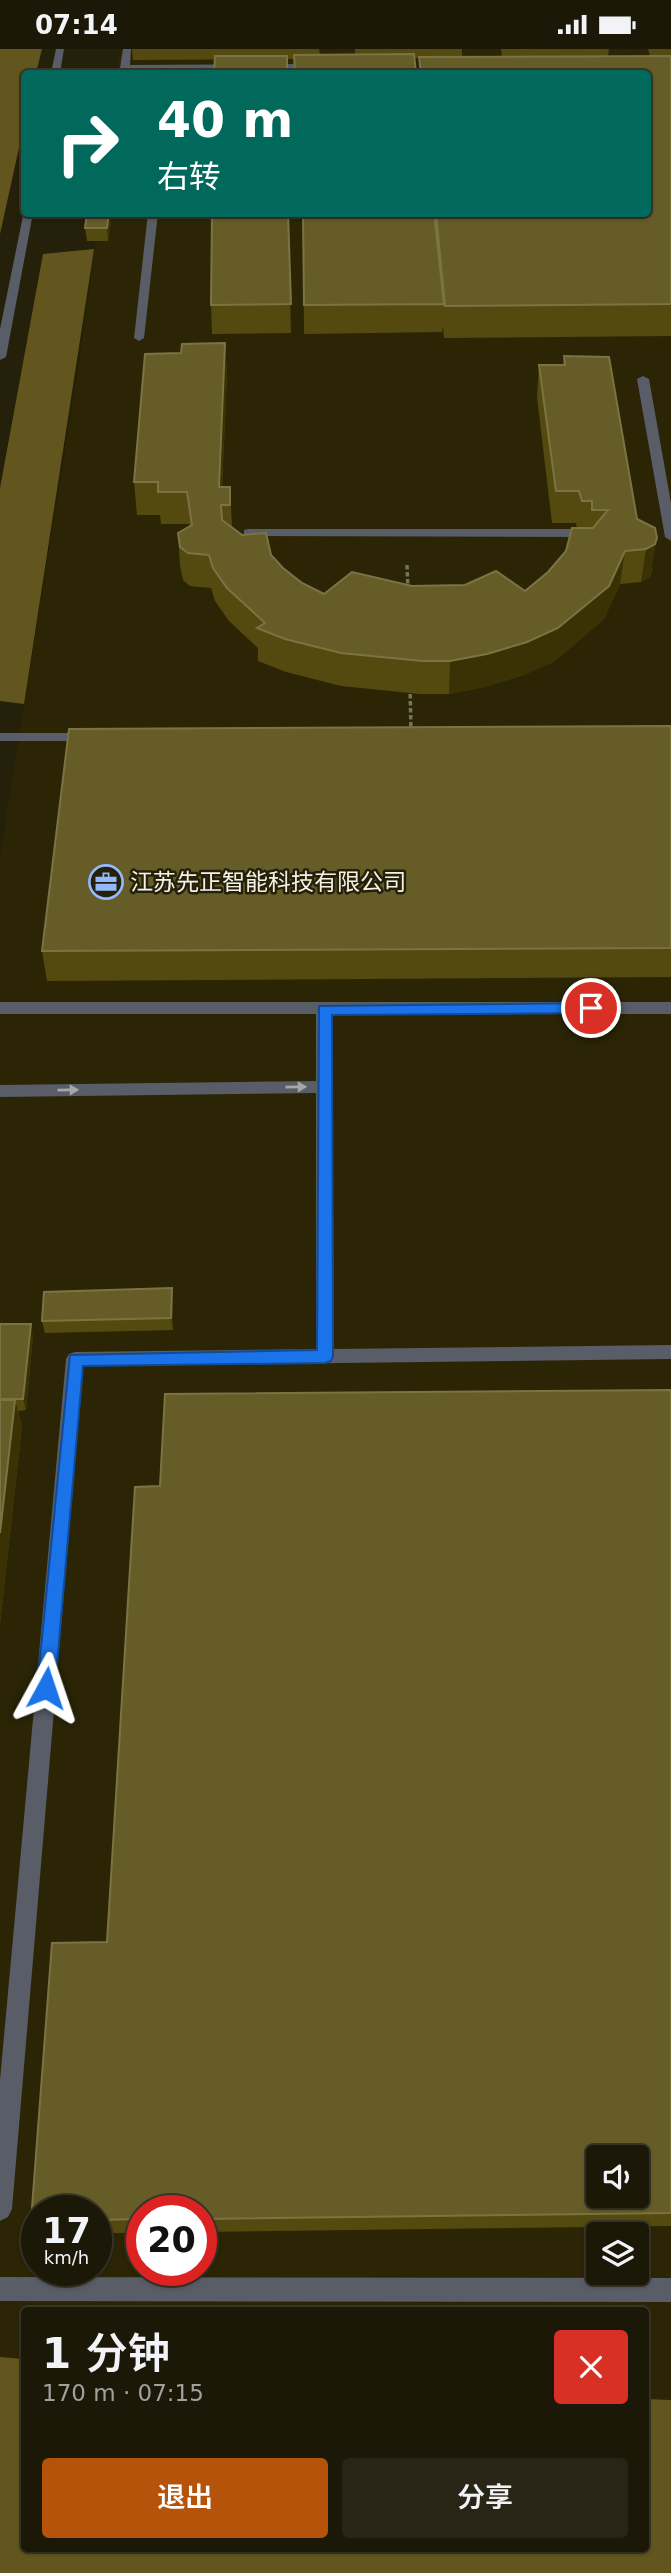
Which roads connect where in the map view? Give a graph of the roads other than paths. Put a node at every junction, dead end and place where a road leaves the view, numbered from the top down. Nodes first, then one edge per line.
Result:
1 (60, 49) edge
2 (127, 49) edge
3 (330, 67) edge
4 (56, 70) edge
5 (27, 217) edge
6 (153, 217) edge
7 (139, 338) dead end
8 (0, 357) edge
9 (643, 379) dead end
10 (248, 533) edge
11 (576, 533) edge
12 (666, 534) edge
13 (0, 737) edge
14 (110, 737) edge
15 (0, 1008) edge
16 (671, 1008) edge
17 (324, 1010) junction
18 (325, 1087) junction
19 (0, 1091) edge
20 (671, 1352) edge
21 (325, 1356) junction
22 (0, 2209) edge
23 (0, 2289) edge
24 (671, 2290) edge

1 - 4 street
2 - 3 street
5 - 8 street
6 - 7 street
9 - 12 street
10 - 11 street
13 - 14 street
15 - 17 street
16 - 17 street
17 - 18 street
19 -> 18 street
18 - 21 street
20 - 21 street
21 - 22 street
23 - 24 street

